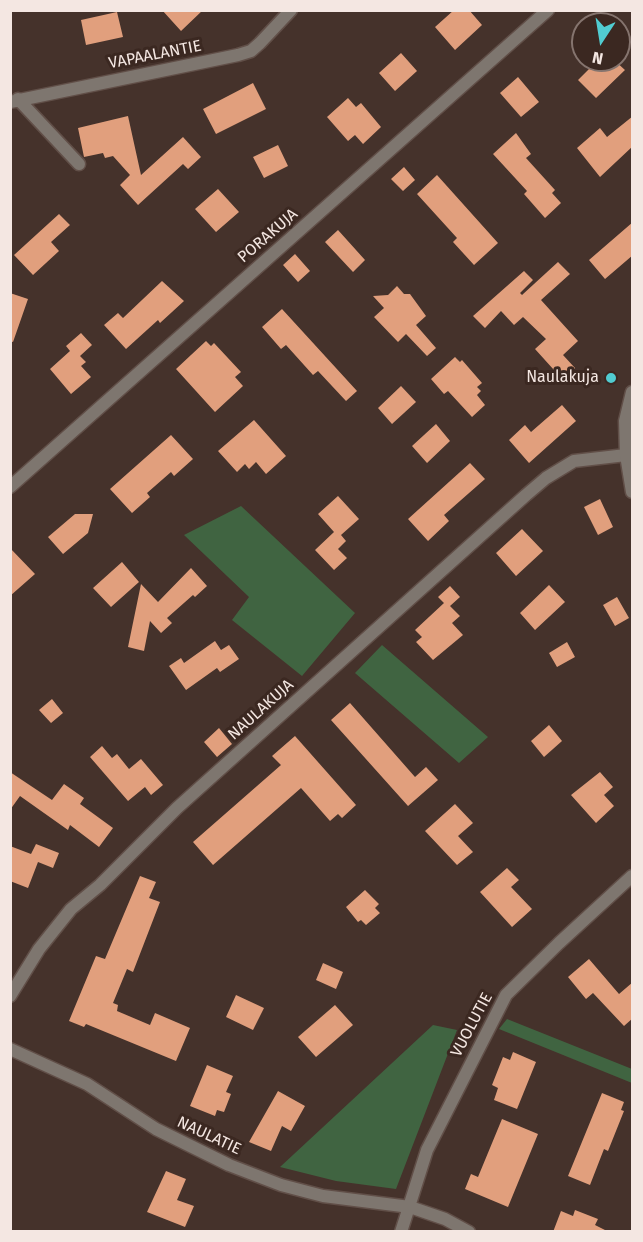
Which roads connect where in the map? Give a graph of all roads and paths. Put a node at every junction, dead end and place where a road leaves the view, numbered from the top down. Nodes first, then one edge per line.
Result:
1 (291, 10) edge
2 (548, 10) edge
3 (14, 100) edge
4 (79, 164) dead end
5 (633, 392) edge
6 (626, 455) junction
7 (10, 487) edge
8 (633, 492) edge
9 (633, 876) edge
10 (10, 996) edge
11 (10, 1049) edge
12 (410, 1207) junction
13 (401, 1232) edge
14 (469, 1232) edge

1 - 3 street, VAPAALANTIE
2 - 7 street, PORAKUJA
3 - 4 street
5 - 6 street
6 - 8 street
6 - 10 street, NAULAKUJA
9 - 12 street, VUOLUTIE
11 - 12 street, NAULATIE
12 - 13 street, VUOLUTIE
12 - 14 street, NAULATIE

